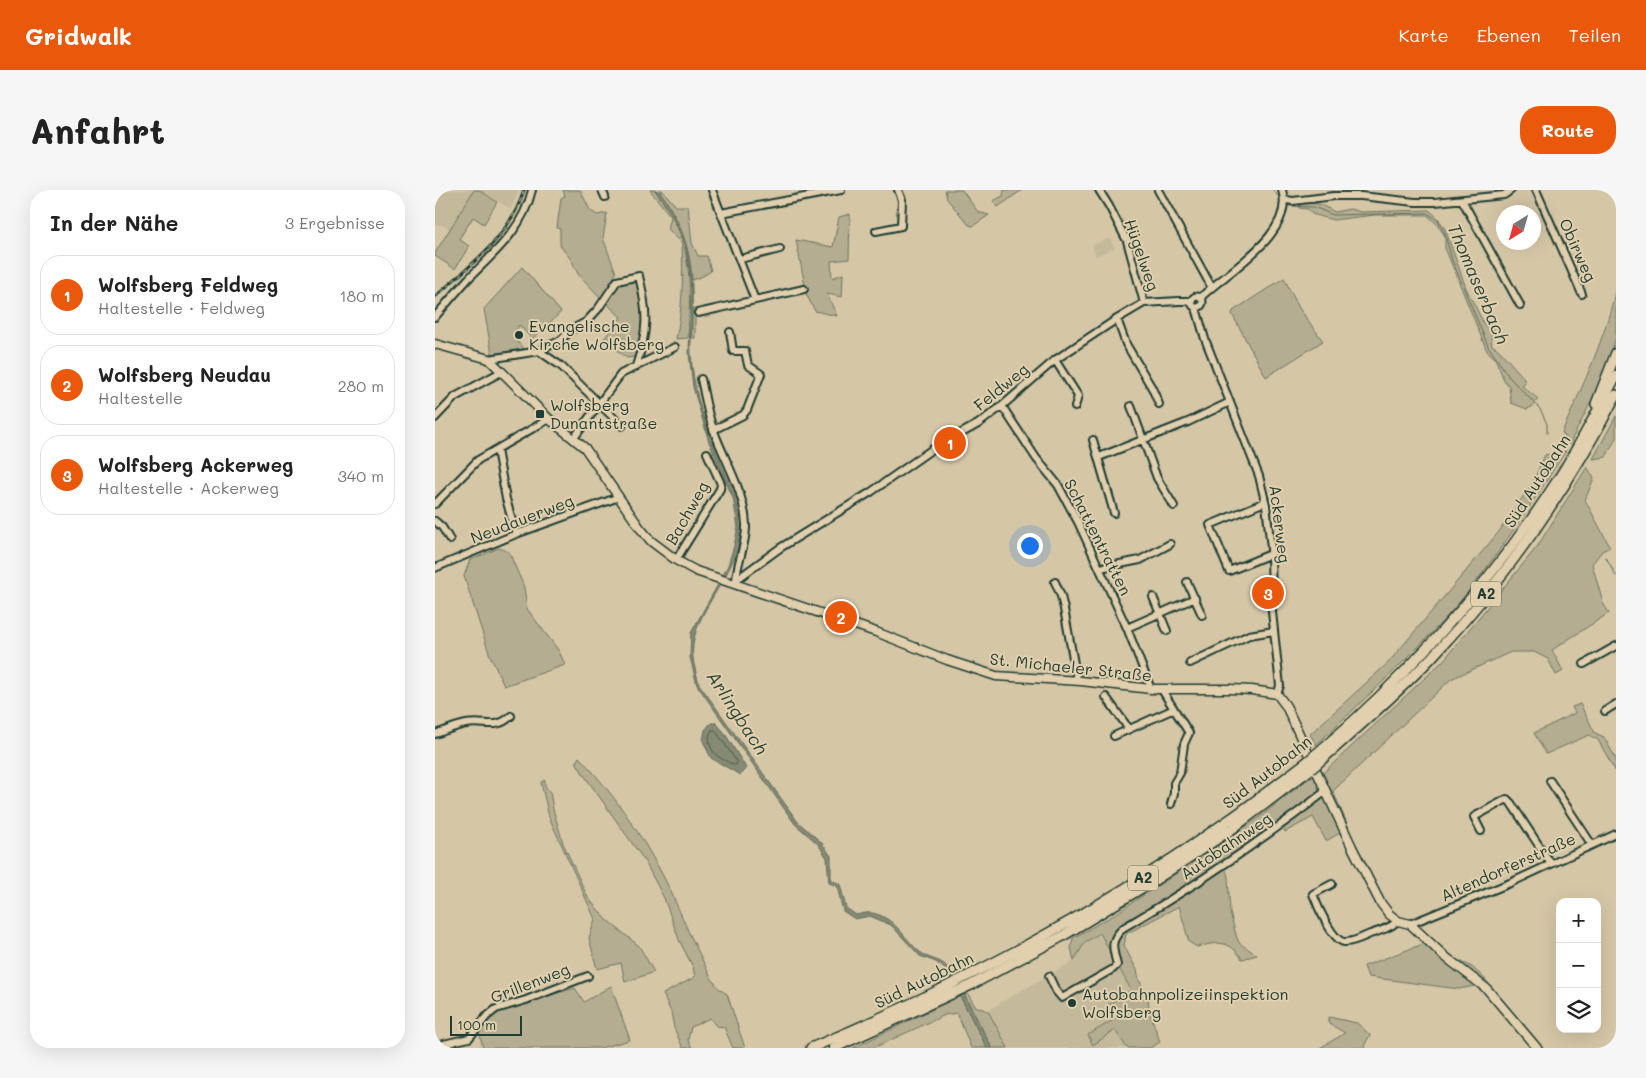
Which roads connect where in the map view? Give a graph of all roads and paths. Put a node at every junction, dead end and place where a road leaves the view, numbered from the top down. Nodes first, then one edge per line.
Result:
1 (532, 190) edge
2 (712, 190) edge
3 (841, 190) edge
4 (898, 190) edge
5 (1099, 190) edge
6 (1158, 190) edge
7 (1283, 190) edge
8 (1511, 190) edge
9 (1536, 190) edge
10 (1285, 200) junction
11 (1462, 200) junction
12 (721, 213) junction
13 (876, 230) dead end
14 (780, 249) dead end
15 (739, 259) junction
16 (1211, 286) junction
17 (804, 289) dead end
18 (1582, 294) dead end
19 (1200, 298) junction
20 (755, 300) junction
21 (1191, 301) junction
22 (1145, 304) junction
23 (1520, 305) dead end
24 (1196, 308) junction
25 (698, 313) dead end
26 (435, 317) edge
27 (1117, 319) junction
28 (730, 332) dead end
29 (435, 344) edge
30 (675, 347) dead end
31 (539, 351) junction
32 (1616, 353) edge
33 (489, 359) junction
34 (1055, 360) junction
35 (636, 366) junction
36 (501, 372) junction
37 (1616, 376) edge
38 (701, 379) dead end
39 (1616, 395) edge
40 (1230, 402) junction
41 (599, 404) junction
42 (1159, 404) dead end
43 (1002, 406) junction
44 (1131, 406) dead end
45 (1075, 407) dead end
46 (435, 418) edge
47 (549, 419) junction
48 (623, 426) dead end
49 (713, 430) junction
50 (1585, 435) junction
51 (574, 438) junction
52 (1093, 440) dead end
53 (1144, 440) junction
54 (497, 450) junction
55 (707, 453) dead end
56 (1099, 457) junction
57 (619, 497) junction
58 (1265, 502) junction
59 (435, 504) edge
60 (1174, 506) dead end
61 (1114, 513) dead end
62 (435, 521) edge
63 (515, 534) junction
64 (450, 540) dead end
65 (1170, 544) dead end
66 (1271, 554) junction
67 (676, 560) junction
68 (435, 568) edge
69 (1100, 568) junction
70 (733, 582) junction
71 (1055, 582) dead end
72 (1187, 582) dead end
73 (1153, 597) dead end
74 (1195, 598) junction
75 (1160, 614) junction
76 (1202, 614) dead end
77 (1127, 628) junction
78 (1167, 630) dead end
79 (1274, 631) junction
80 (1616, 646) edge
81 (1189, 663) dead end
82 (1584, 664) dead end
83 (1077, 680) junction
84 (1151, 689) junction
85 (1162, 690) junction
86 (1277, 694) junction
87 (1106, 697) dead end
88 (1616, 704) edge
89 (1174, 709) junction
90 (1605, 711) dead end
91 (511, 716) dead end
92 (1129, 729) junction
93 (435, 734) edge
94 (1114, 736) dead end
95 (1313, 762) junction
96 (1550, 781) dead end
97 (1326, 791) junction
98 (1171, 804) dead end
99 (1481, 830) dead end
100 (1616, 834) edge
101 (1592, 845) junction
102 (1551, 864) junction
103 (1331, 884) dead end
104 (1398, 921) junction
105 (1410, 924) junction
106 (588, 976) dead end
107 (1049, 976) dead end
108 (950, 990) junction
109 (435, 1046) edge
110 (811, 1048) edge
111 (834, 1048) edge
112 (1537, 1048) edge

1 - 26 street
2 - 12 street
3 - 12 street
4 - 13 street
5 - 22 street, Hügelweg
6 - 16 street
7 - 10 street
8 - 11 street
9 - 18 street, Obirweg
10 - 11 street
10 - 16 street
11 - 23 street
12 - 15 street
14 - 15 street
15 - 20 street
16 - 19 street
17 - 20 street
19 - 21 street
19 - 24 street
20 - 25 street
21 - 22 street, Feldweg
21 - 24 street
22 - 27 street, Feldweg
24 - 40 street, Ackerweg
27 - 34 street, Feldweg
27 - 42 street
28 - 49 street
29 - 33 main road
30 - 35 street
31 - 33 street
31 - 35 street
31 - 41 street
32 - 50 highway
33 - 36 main road, St. Michaeler Straße
34 - 43 street, Feldweg
34 - 45 street
35 - 41 street
36 - 46 street
36 - 47 main road, St. Michaeler Straße
37 - 50 highway, Süd Autobahn / A2
38 - 49 street
39 - 95 highway, Süd Autobahn / A2
40 - 53 street
40 - 58 street, Ackerweg
41 - 48 street
41 - 51 street
43 - 69 street, Schattentratten
43 - 70 street, Feldweg
44 - 53 street
47 - 51 main road, St. Michaeler Straße
47 - 54 street
49 - 70 street
50 - 95 highway, Süd Autobahn / A2
51 - 57 main road, St. Michaeler Straße
52 - 56 street
53 - 56 street
53 - 60 street
54 - 59 street
54 - 63 street
55 - 67 street, Bachweg
56 - 61 street
57 - 63 street, Neudauerweg
57 - 67 main road, St. Michaeler Straße
58 - 66 street, Ackerweg
58 - 66 street
62 - 64 street
63 - 68 street, Neudauerweg
65 - 69 street
66 - 79 street, Ackerweg
67 - 70 main road, St. Michaeler Straße
69 - 77 street, Schattentratten
70 - 83 main road, St. Michaeler Straße
71 - 83 street
72 - 74 street
73 - 75 street
74 - 75 street
74 - 76 street
75 - 77 street
75 - 78 street
77 - 84 street, Schattentratten
79 - 81 street
79 - 86 street, Ackerweg
80 - 82 street
83 - 84 main road, St. Michaeler Straße
84 - 85 main road, St. Michaeler Straße
85 - 86 main road, St. Michaeler Straße
85 - 89 street
86 - 97 main road
87 - 92 street
88 - 90 street
89 - 92 street
89 - 98 street
91 - 93 street
92 - 94 street
95 - 108 highway, Süd Autobahn / A2
96 - 101 street
97 - 104 main road
97 - 107 street, Autobahnweg
99 - 102 street
100 - 101 street, Altendorferstraße
101 - 102 street, Altendorferstraße
102 - 105 street, Altendorferstraße
103 - 104 street
104 - 105 main road
105 - 112 main road
106 - 109 street, Grillenweg
108 - 110 highway, Süd Autobahn / A2
108 - 111 highway, Süd Autobahn / A2

